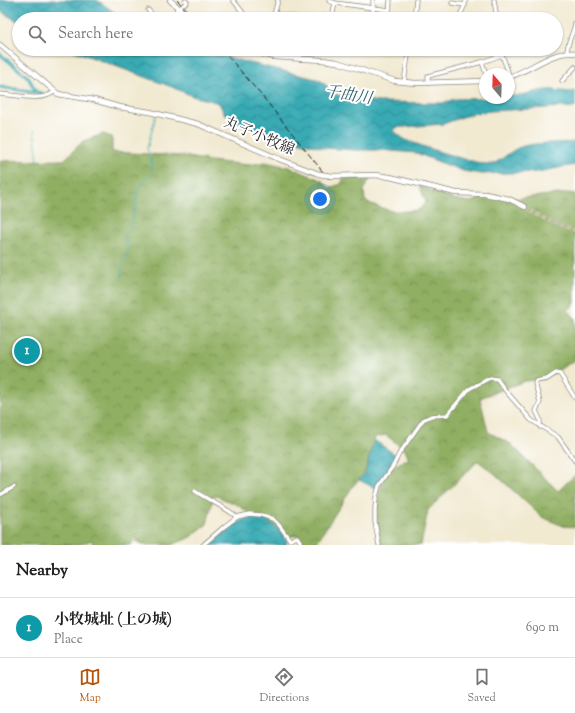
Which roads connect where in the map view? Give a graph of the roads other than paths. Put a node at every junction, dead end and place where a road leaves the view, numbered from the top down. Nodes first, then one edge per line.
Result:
1 (170, 0) edge
2 (185, 0) edge
3 (233, 0) edge
4 (278, 0) edge
5 (329, 0) edge
6 (373, 0) edge
7 (390, 0) edge
8 (416, 0) edge
9 (466, 0) edge
10 (494, 0) edge
11 (335, 3) junction
12 (452, 3) dead end
13 (465, 5) junction
14 (178, 8) junction
15 (372, 9) junction
16 (389, 10) joint
17 (177, 12) edge
18 (182, 12) edge
19 (242, 12) edge
20 (275, 12) edge
21 (333, 12) edge
22 (372, 12) edge
23 (415, 12) edge
24 (462, 12) edge
25 (496, 12) edge
26 (575, 23) edge
27 (0, 45) edge
28 (567, 53) junction
29 (575, 53) edge
30 (563, 54) edge
31 (12, 55) edge
32 (13, 56) edge
33 (269, 56) edge
34 (408, 56) edge
35 (499, 56) edge
36 (502, 56) edge
37 (554, 56) edge
38 (300, 59) joint
39 (482, 62) junction
40 (575, 67) edge
41 (484, 68) edge
42 (507, 68) edge
43 (515, 75) edge
44 (479, 81) edge
45 (562, 81) dead end
46 (404, 82) junction
47 (428, 83) junction
48 (54, 92) junction
49 (0, 94) edge
50 (525, 207) tunnel mouth
51 (575, 398) edge
52 (540, 427) junction
53 (575, 461) edge
54 (14, 487) dead end
55 (194, 491) dead end
56 (0, 495) edge
57 (237, 517) junction
58 (290, 540) junction
59 (203, 545) edge
60 (288, 545) edge
61 (300, 545) edge
62 (379, 545) edge

1 - 14 street
2 - 14 street
3 - 19 street
4 - 20 street
5 - 11 street
6 - 15 street
7 - 16 street
8 - 23 street
9 - 13 street
10 - 25 street
11 - 15 street
11 - 21 street
12 - 13 street
13 - 24 street
14 - 17 street
14 - 18 street
15 - 16 street
15 - 22 street
26 - 28 street
27 - 31 street, 丸子小牧線
28 - 29 street
28 - 30 street
32 - 48 street, 丸子小牧線
33 - 38 street
34 - 46 street
35 - 39 street
36 - 42 street
37 - 43 street
38 - 46 street
39 - 41 street
39 - 47 street
40 - 45 street
44 - 47 street
46 - 47 street
48 - 49 street
48 - 50 street, 丸子小牧線, bridge
51 - 52 street
52 - 53 street
52 - 62 street
54 - 56 street
55 - 57 street
57 - 58 street
57 - 59 street
58 - 60 street
58 - 61 street

